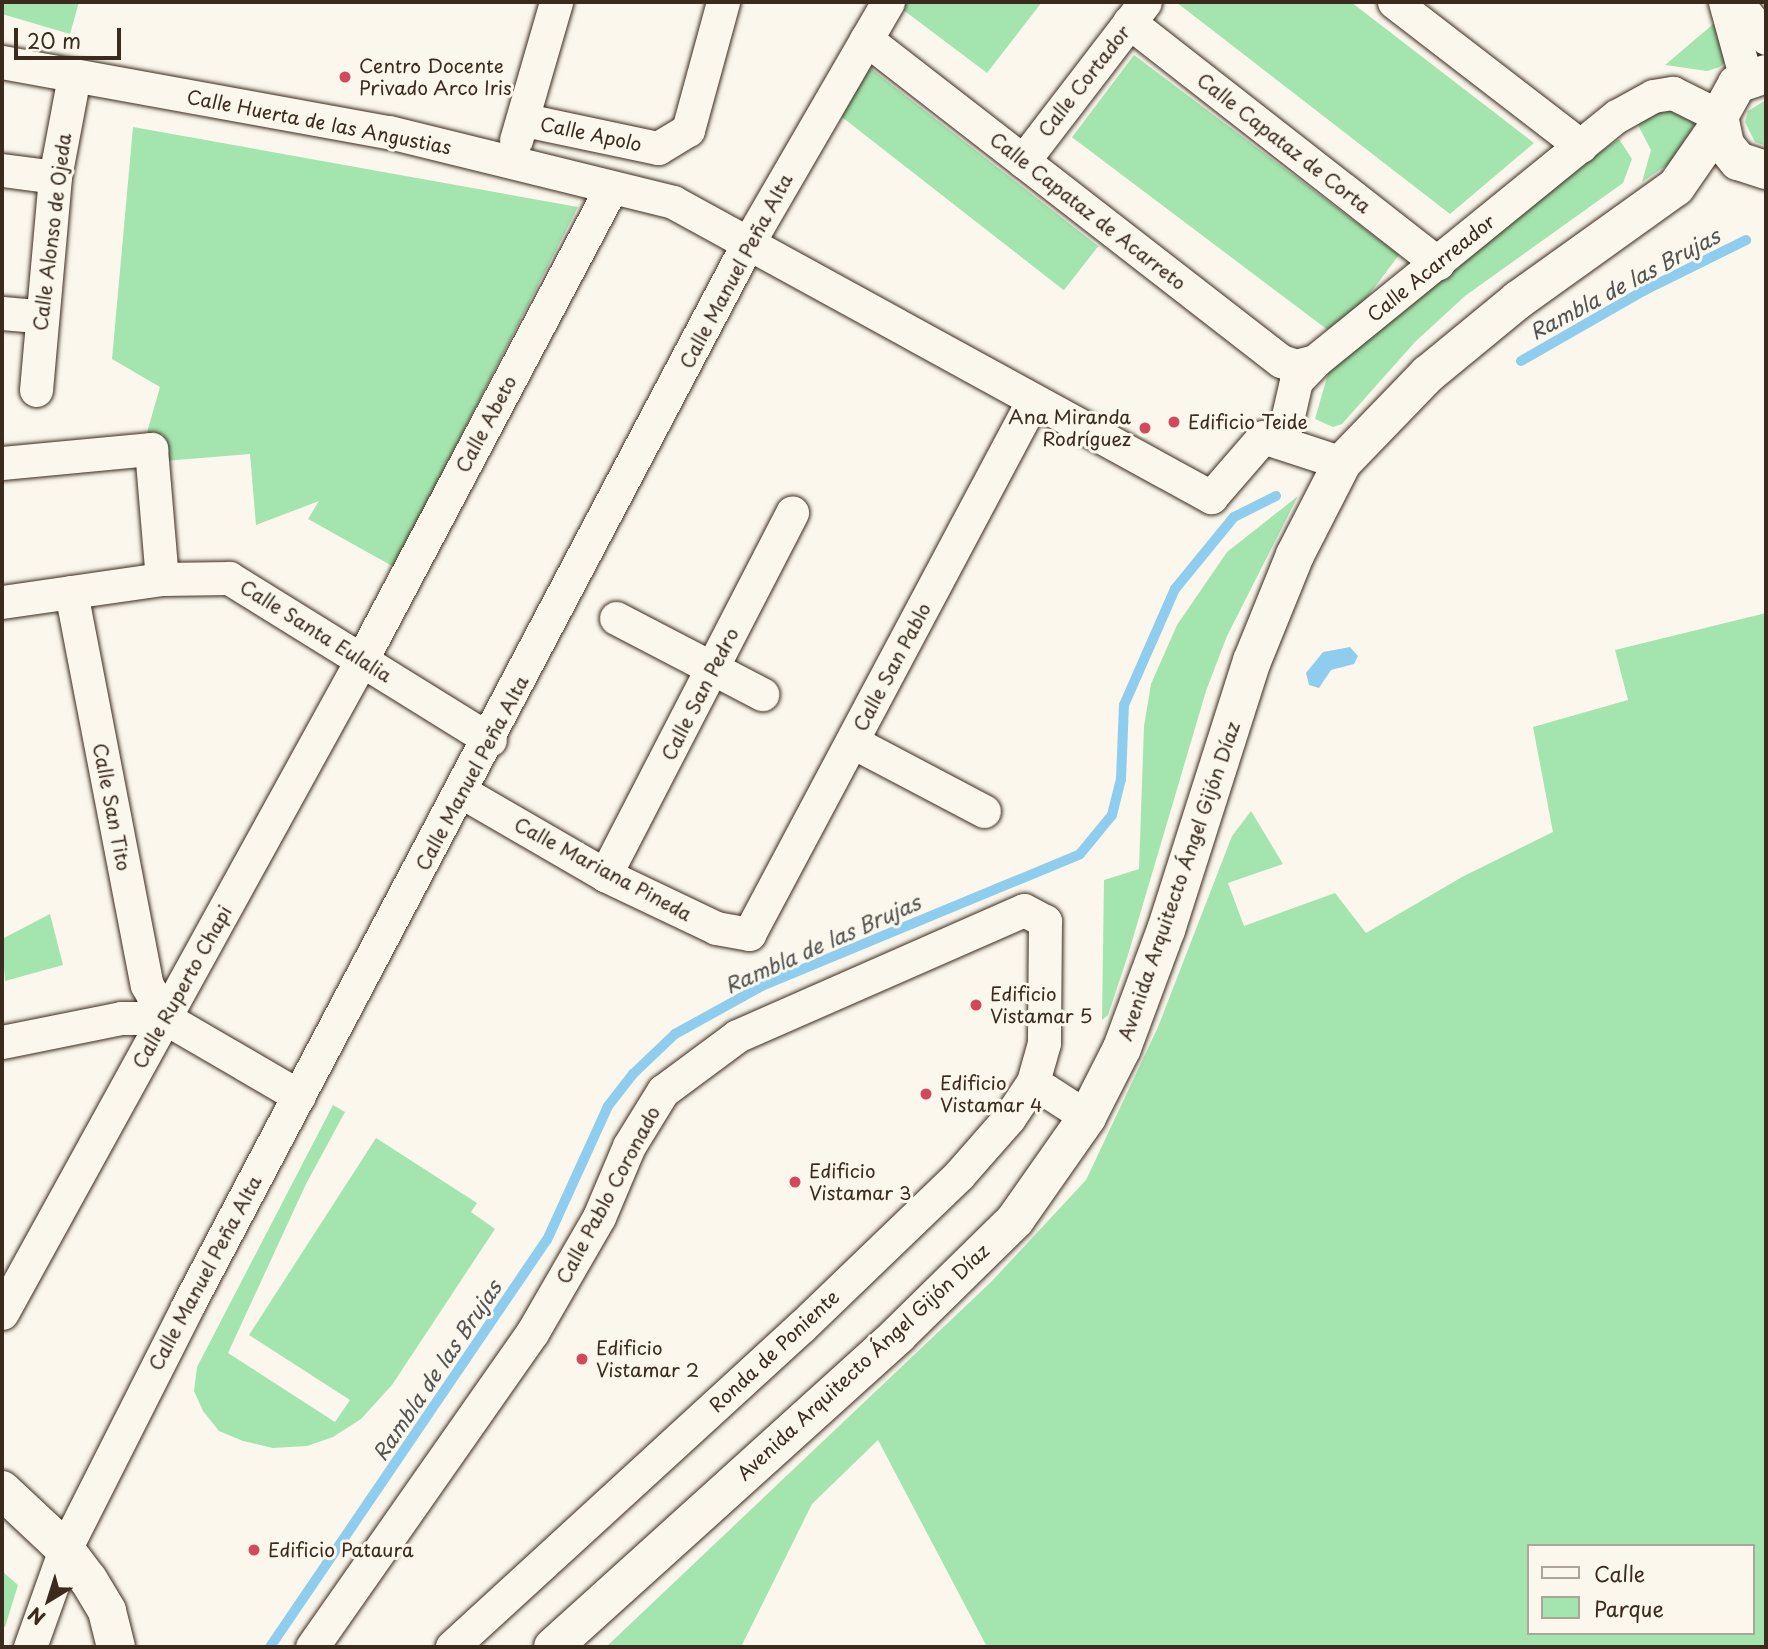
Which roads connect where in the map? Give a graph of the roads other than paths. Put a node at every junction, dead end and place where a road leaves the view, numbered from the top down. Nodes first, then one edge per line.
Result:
1 (556, 2) edge
2 (723, 2) edge
3 (888, 2) edge
4 (1394, 2) edge
5 (1726, 2) edge
6 (1137, 12) edge
7 (1766, 38) edge
8 (866, 39) junction
9 (2, 62) edge
10 (74, 76) junction
11 (1736, 97) edge
12 (525, 120) junction
13 (1581, 146) junction
14 (506, 161) junction
15 (1023, 161) junction
16 (2, 170) edge
17 (1762, 170) edge
18 (55, 177) junction
19 (1676, 187) junction
20 (611, 188) junction
21 (747, 245) junction
22 (1438, 263) junction
23 (2, 313) edge
24 (40, 316) junction
25 (1315, 361) junction
26 (36, 390) dead end
27 (1033, 400) junction
28 (1282, 442) junction
29 (2, 463) edge
30 (1342, 463) junction
31 (792, 512) dead end
32 (162, 579) junction
33 (71, 592) junction
34 (2, 602) edge
35 (616, 618) dead end
36 (362, 659) junction
37 (713, 669) junction
38 (762, 694) dead end
39 (490, 740) junction
40 (853, 742) junction
41 (461, 792) junction
42 (984, 811) dead end
43 (605, 875) junction
44 (749, 934) joint
45 (165, 1018) junction
46 (2, 1041) edge
47 (1032, 1082) junction
48 (299, 1096) junction
49 (1087, 1117) junction
50 (2, 1314) edge
51 (2, 1490) edge
52 (65, 1549) junction
53 (30, 1647) edge
54 (116, 1647) edge
55 (312, 1647) edge
56 (452, 1647) edge
57 (553, 1647) edge

1 - 12 street
2 - 12 street, Calle Apolo
3 - 8 street, Calle Manuel Peña Alta
4 - 13 street
5 - 7 street
5 - 11 street
6 - 15 street, Calle Cortador
6 - 22 street, Calle Capataz de Corta
8 - 15 street, Calle Capataz de Acarreto
8 - 21 street, Calle Manuel Peña Alta
9 - 10 street, Calle Huerta de las Angustias
10 - 14 street, Calle Huerta de las Angustias
10 - 18 street, Calle Alonso de Ojeda
11 - 13 street, Calle Acarreador
11 - 17 main road, Avenida Arquitecto Ángel Gijón Díaz
11 - 19 main road, Avenida Arquitecto Ángel Gijón Díaz
12 - 14 street
13 - 22 street, Calle Acarreador
14 - 20 street, Calle Huerta de las Angustias
15 - 25 street, Calle Capataz de Acarreto
16 - 18 street
17 - 19 main road, Avenida Arquitecto Ángel Gijón Díaz
18 - 24 street, Calle Alonso de Ojeda
19 - 30 main road, Avenida Arquitecto Ángel Gijón Díaz
20 - 21 street, Calle Huerta de las Angustias
20 - 36 street, Calle Abeto
21 - 27 street, Calle Huerta de las Angustias
21 - 39 street, Calle Manuel Peña Alta
22 - 25 street, Calle Acarreador
23 - 24 street
24 - 26 street, Calle Alonso de Ojeda
25 - 28 street, Calle Acarreador
27 - 28 street, Calle Huerta de las Angustias
27 - 40 street, Calle San Pablo
28 - 30 street
29 - 32 street
30 - 49 main road, Avenida Arquitecto Ángel Gijón Díaz
31 - 37 street, Calle San Pedro
32 - 33 street, Calle Santa Eulalia
32 - 36 street, Calle Santa Eulalia
33 - 34 street, Calle Santa Eulalia
33 - 45 street, Calle San Tito
35 - 37 street
36 - 39 street, Calle Santa Eulalia
36 - 45 street, Calle Ruperto Chapi
37 - 38 street
37 - 43 street, Calle San Pedro
39 - 41 street, Calle Manuel Peña Alta
40 - 42 street
40 - 44 street, Calle San Pablo
41 - 43 street, Calle Mariana Pineda
41 - 48 street, Calle Manuel Peña Alta
43 - 44 street, Calle Mariana Pineda
45 - 46 street
45 - 48 street
45 - 50 street, Calle Ruperto Chapi
47 - 49 street
47 - 55 street, Calle Pablo Coronado
47 - 56 street, Ronda de Poniente
48 - 52 street, Calle Manuel Peña Alta
49 - 57 main road, Avenida Arquitecto Ángel Gijón Díaz
51 - 52 main road
52 - 53 street, Calle Manuel Peña Alta
52 - 54 main road

